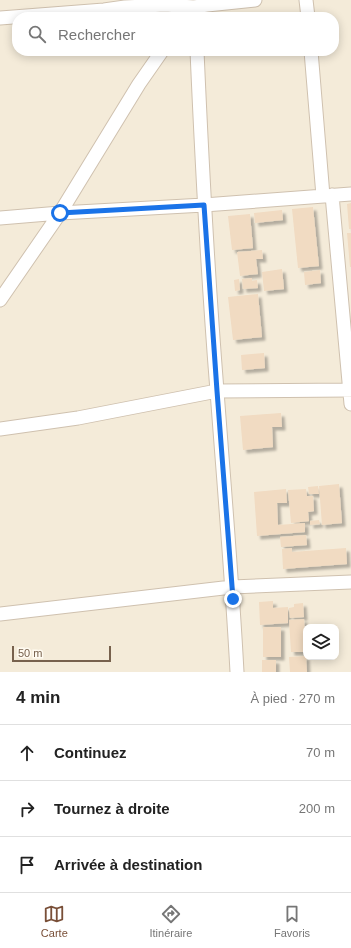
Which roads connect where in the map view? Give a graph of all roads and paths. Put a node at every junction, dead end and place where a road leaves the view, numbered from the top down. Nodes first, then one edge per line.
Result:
1 (255, 0) edge
2 (306, 0) edge
3 (103, 5) edge
4 (192, 10) edge
5 (48, 12) edge
6 (307, 12) edge
7 (12, 16) edge
8 (0, 18) edge
9 (159, 56) edge
10 (196, 56) edge
11 (312, 56) edge
12 (351, 194) edge
13 (327, 196) junction
14 (204, 205) junction
15 (60, 213) junction
16 (0, 218) edge
17 (0, 300) edge
18 (351, 390) edge
19 (217, 391) junction
20 (351, 404) edge
21 (0, 430) edge
22 (351, 582) edge
23 (232, 587) junction
24 (0, 614) edge
25 (237, 672) edge

1 - 4 street
2 - 6 street
3 - 4 street
3 - 5 street
7 - 8 street
9 - 15 street
10 - 14 street
11 - 13 street
12 - 13 street
13 - 14 street
13 - 18 street
14 - 15 street
14 - 19 street
15 - 16 street
15 - 17 street
18 - 19 street
18 - 20 street
19 - 21 street
19 - 23 street
22 - 23 street
23 - 24 street
23 - 25 street

